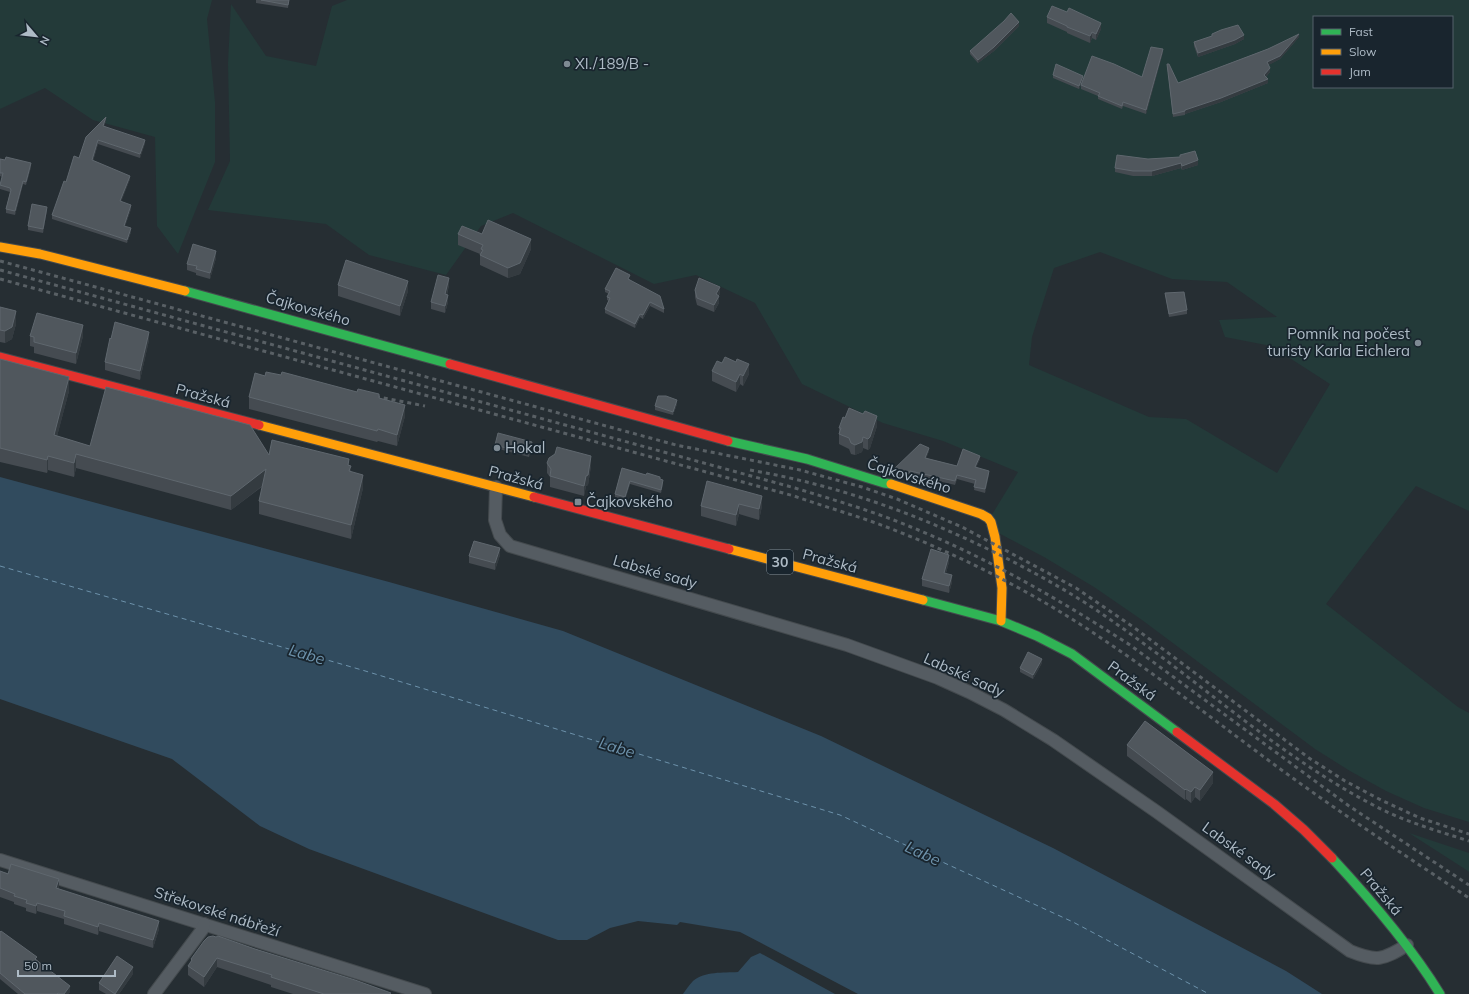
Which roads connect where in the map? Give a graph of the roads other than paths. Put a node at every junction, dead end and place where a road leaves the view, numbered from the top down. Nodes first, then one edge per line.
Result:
1 (0, 247) edge
2 (0, 357) edge
3 (496, 487) junction
4 (1001, 622) junction
5 (0, 860) edge
6 (204, 924) junction
7 (1407, 945) junction
8 (411, 992) edge
9 (1440, 992) edge
10 (154, 994) edge
11 (425, 994) edge

1 - 4 main road, Čajkovského
2 - 3 main road, Pražská / 30
3 - 4 main road, Pražská / 30
3 - 7 street, Labské sady
4 - 7 main road, Pražská / 30
5 - 6 street, Střekovské nábřeží
6 - 8 street, Střekovské nábřeží
6 - 10 street
7 - 9 main road, Pražská / 30
8 - 11 street, Střekovské nábřeží

